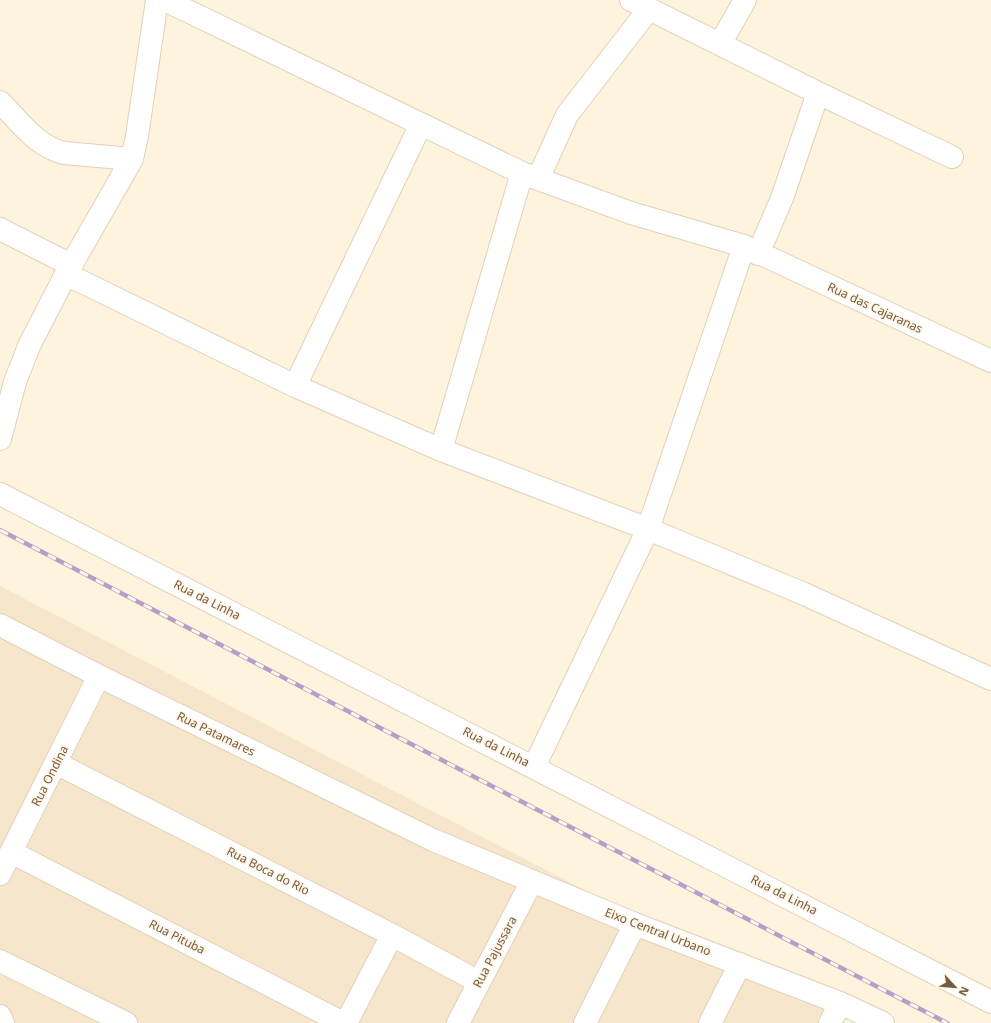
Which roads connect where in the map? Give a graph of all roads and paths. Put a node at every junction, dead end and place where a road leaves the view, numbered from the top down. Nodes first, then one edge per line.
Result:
1 (157, 0) edge
2 (165, 0) edge
3 (745, 0) edge
4 (640, 5) edge
5 (720, 44) junction
6 (818, 93) junction
7 (0, 102) edge
8 (421, 124) junction
9 (952, 157) dead end
10 (132, 159) junction
11 (530, 176) junction
12 (0, 229) edge
13 (751, 250) junction
14 (68, 270) junction
15 (991, 361) edge
16 (295, 386) junction
17 (0, 439) edge
18 (441, 450) junction
19 (0, 494) edge
20 (648, 529) junction
21 (0, 625) edge
22 (99, 676) junction
23 (991, 679) edge
24 (56, 763) junction
25 (534, 767) junction
26 (433, 840) joint
27 (11, 852) junction
28 (0, 874) edge
29 (532, 881) junction
30 (636, 924) junction
31 (392, 935) junction
32 (0, 961) edge
33 (740, 964) junction
34 (478, 982) junction
35 (991, 1002) edge
36 (840, 1003) junction
37 (0, 1016) edge
38 (3, 1023) edge
39 (126, 1023) edge
40 (344, 1023) edge
41 (458, 1023) edge
42 (585, 1023) edge
43 (710, 1023) edge
44 (830, 1023) edge
45 (883, 1023) edge

1 - 10 street
2 - 8 street, Rua das Cajaranas
3 - 5 street
4 - 5 street
4 - 11 street
5 - 6 street
6 - 9 street
6 - 13 street
7 - 10 street
8 - 11 street, Rua das Cajaranas
8 - 16 street
10 - 14 street
11 - 13 street, Rua das Cajaranas
11 - 18 street
12 - 14 street
13 - 15 street, Rua das Cajaranas
13 - 20 street
14 - 16 street
14 - 17 street
16 - 18 street
18 - 20 street
19 - 25 street, Rua da Linha
20 - 23 street
20 - 25 street
21 - 22 street, Rua Patamares
22 - 24 street, Rua Ondina
22 - 26 street, Rua Patamares
24 - 27 street, Rua Ondina
24 - 31 street, Rua Boca do Rio
25 - 35 street, Rua da Linha
26 - 29 street, Eixo Central Urbano
27 - 28 street, Rua Ondina
27 - 40 street, Rua Pituba
29 - 30 street, Eixo Central Urbano
29 - 34 street, Rua Pajussara
30 - 33 street, Eixo Central Urbano
30 - 42 street
31 - 34 street, Rua Boca do Rio
31 - 40 street
32 - 39 street
33 - 36 street, Eixo Central Urbano
33 - 43 street
34 - 41 street, Rua Pajussara
36 - 44 street
36 - 45 street, Eixo Central Urbano
37 - 38 street

